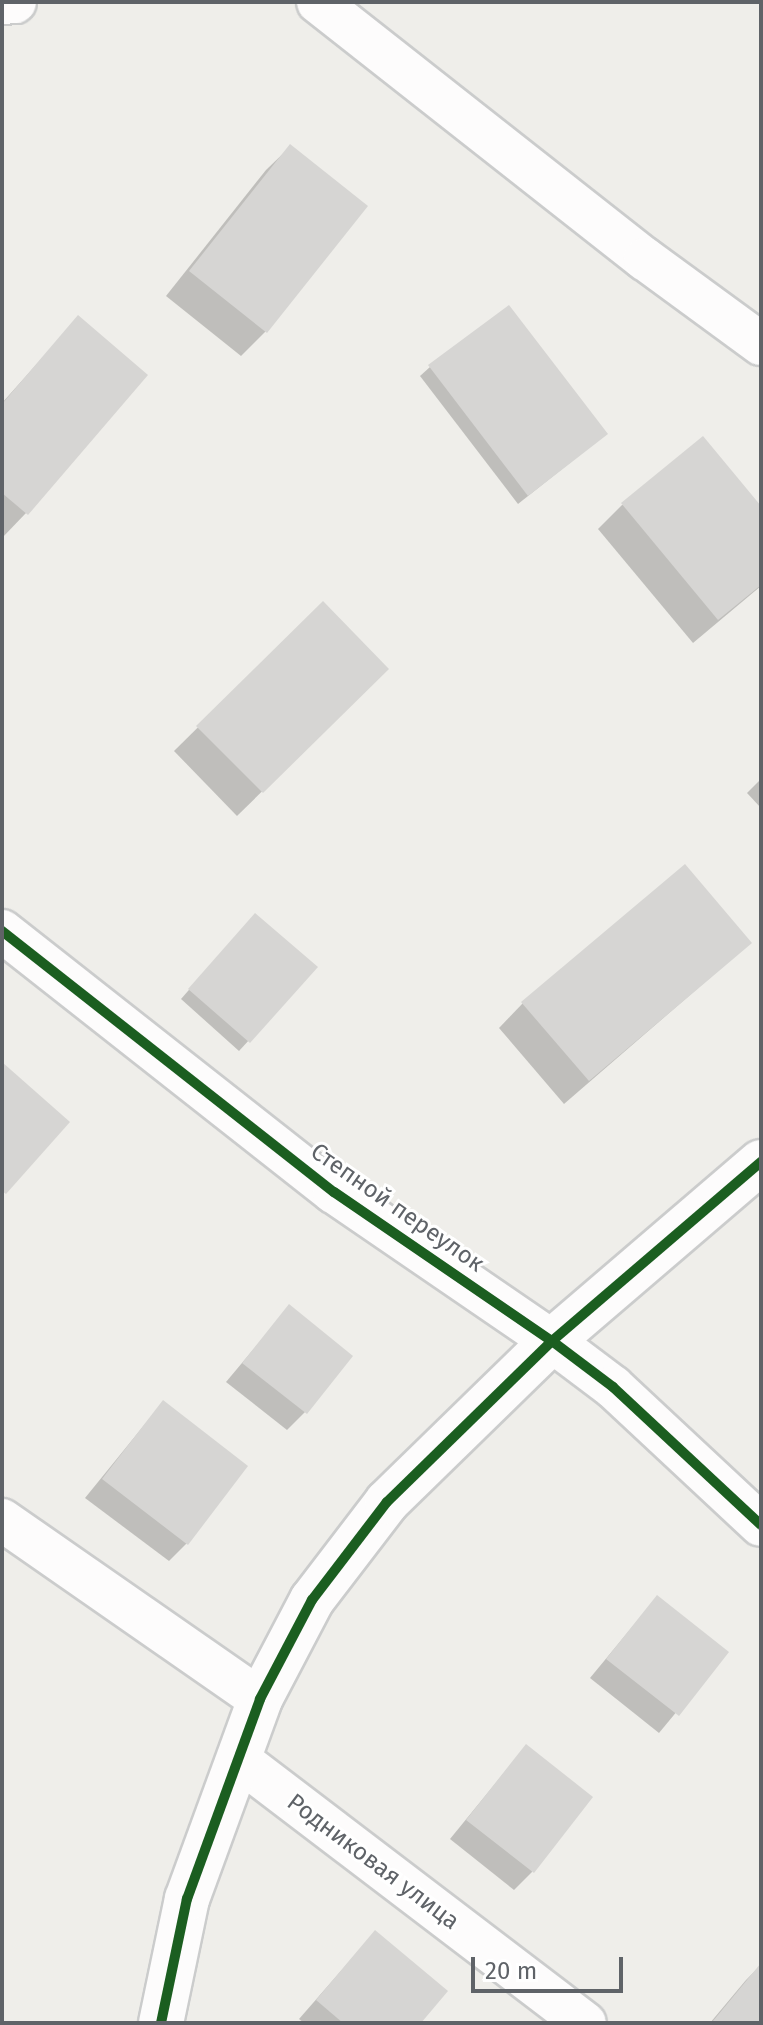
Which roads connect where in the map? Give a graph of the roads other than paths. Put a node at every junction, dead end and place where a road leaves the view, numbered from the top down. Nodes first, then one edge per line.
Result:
1 (15, 2) edge
2 (318, 2) edge
3 (2, 3) edge
4 (761, 344) edge
5 (2, 931) edge
6 (761, 1162) edge
7 (552, 1341) junction
8 (2, 1520) edge
9 (761, 1525) edge
10 (260, 1699) junction
11 (238, 1759) junction
12 (161, 2023) edge
13 (585, 2023) edge

1 - 3 street
2 - 4 street
5 - 7 street, Степной переулок
6 - 7 street
7 - 9 street, Степной переулок
7 - 10 street
8 - 10 street
10 - 11 street
11 - 12 street
11 - 13 street, Родниковая улица

